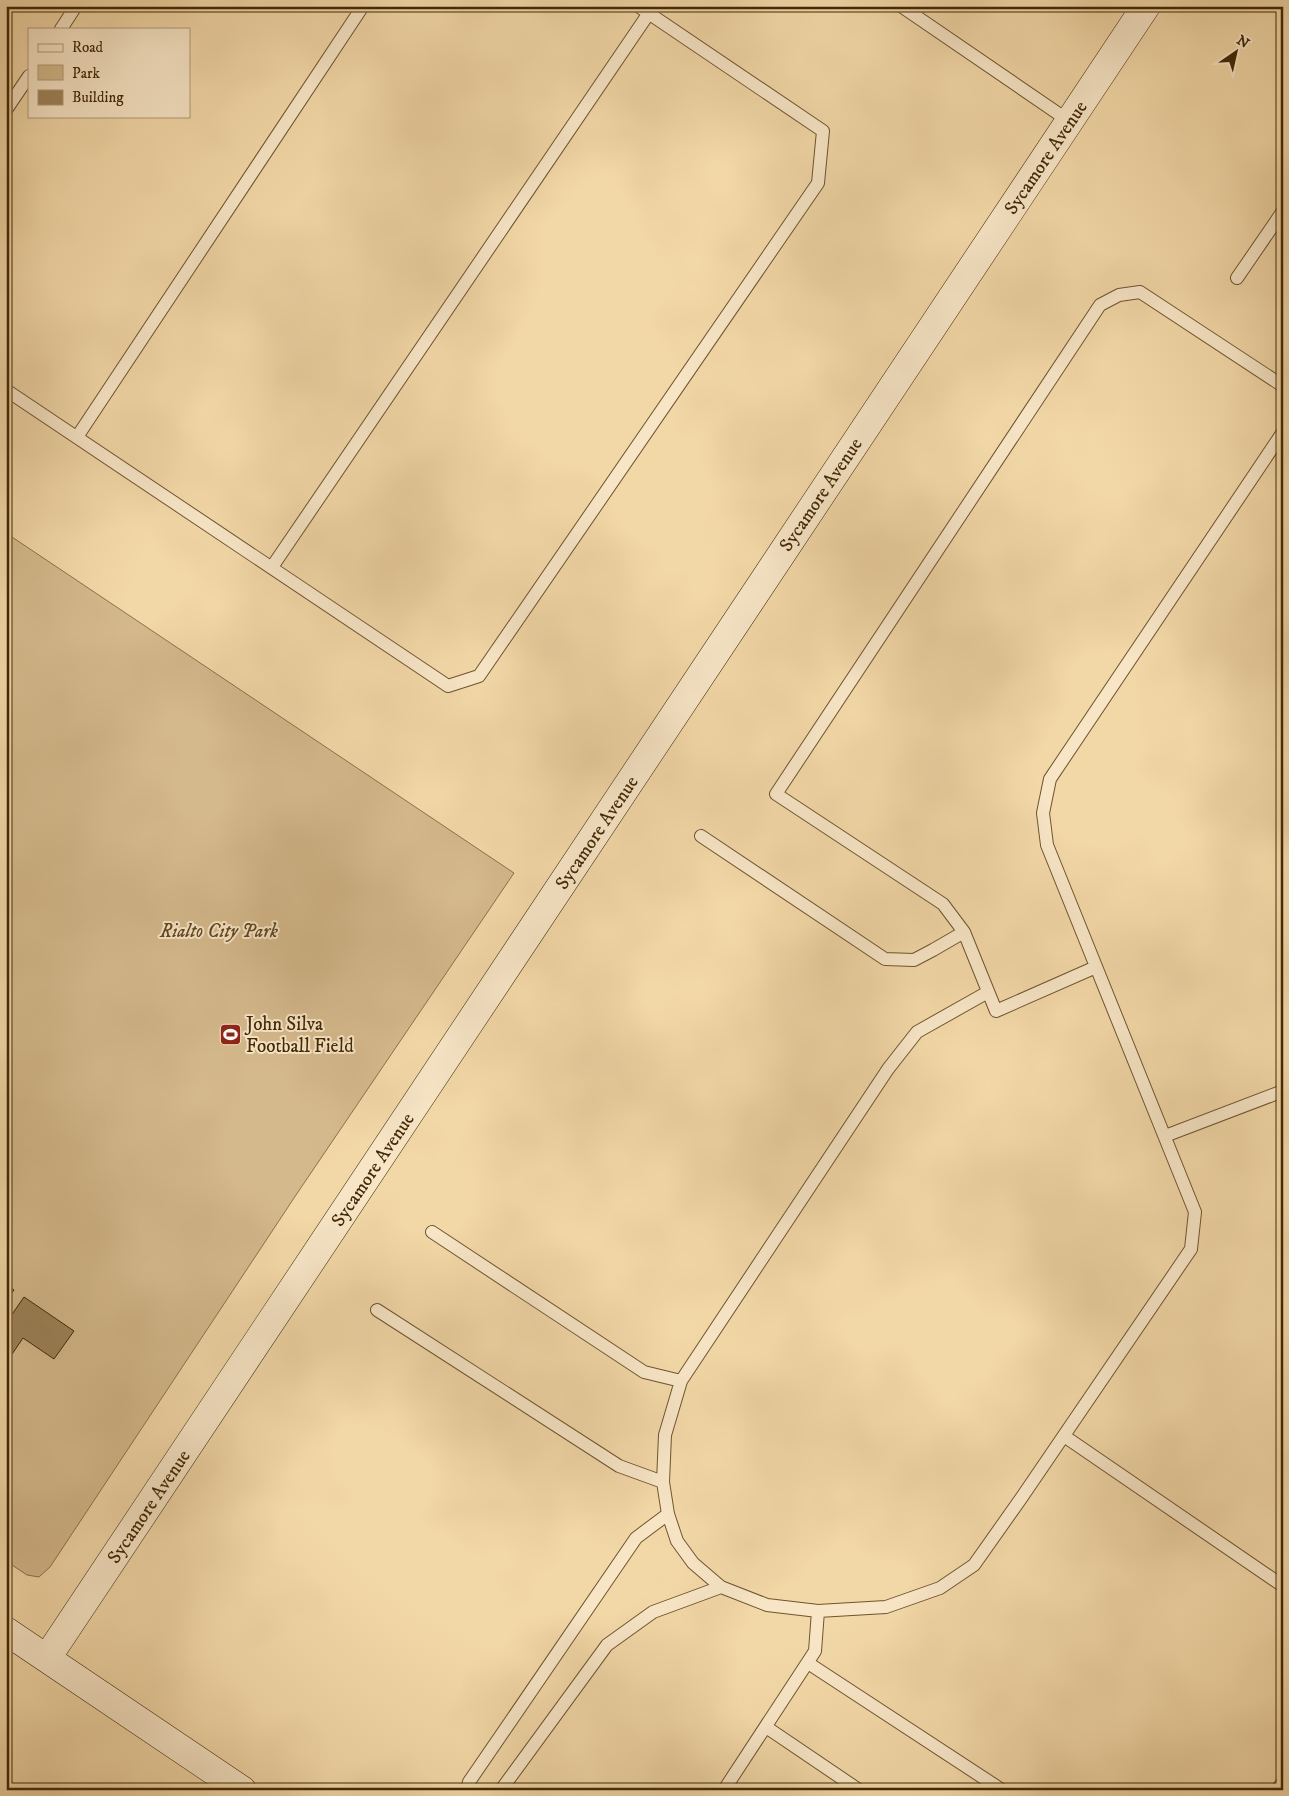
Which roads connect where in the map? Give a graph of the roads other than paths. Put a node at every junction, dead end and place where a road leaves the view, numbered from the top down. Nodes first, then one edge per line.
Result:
1 (76, 6) edge
2 (363, 6) edge
3 (1146, 6) edge
4 (909, 8) edge
5 (643, 10) edge
6 (62, 28) edge
7 (28, 77) edge
8 (6, 110) edge
9 (1069, 120) junction
10 (1283, 211) edge
11 (1237, 278) dead end
12 (1283, 386) edge
13 (6, 390) edge
14 (1283, 432) edge
15 (77, 437) junction
16 (272, 567) junction
17 (701, 836) dead end
18 (964, 932) junction
19 (1096, 967) junction
20 (988, 992) junction
21 (1283, 1091) edge
22 (1165, 1136) junction
23 (432, 1232) dead end
24 (377, 1310) dead end
25 (681, 1381) junction
26 (1064, 1436) junction
27 (663, 1482) junction
28 (668, 1514) junction
29 (1283, 1586) edge
30 (721, 1587) junction
31 (818, 1611) junction
32 (6, 1631) edge
33 (47, 1658) junction
34 (808, 1662) junction
35 (766, 1727) junction
36 (1283, 1782) edge
37 (242, 1790) edge
38 (467, 1790) edge
39 (501, 1790) edge
40 (724, 1790) edge
41 (859, 1790) edge
42 (1002, 1790) edge
43 (1277, 1790) edge

1 - 6 lane
2 - 15 lane
3 - 9 street, Sycamore Avenue
4 - 9 lane
5 - 16 lane
5 - 16 lane
7 - 8 lane
9 - 33 street, Sycamore Avenue
10 - 11 lane
12 - 18 lane
13 - 15 lane
14 - 19 lane
15 - 16 lane
17 - 18 lane
18 - 20 lane
19 - 20 lane
19 - 22 lane
20 - 25 lane
21 - 22 lane
22 - 26 lane
23 - 25 lane
24 - 27 lane
25 - 27 lane
26 - 29 lane
26 - 31 lane
27 - 28 lane
28 - 30 lane
28 - 38 lane
30 - 31 lane
30 - 39 lane
31 - 34 lane
32 - 33 street
33 - 37 street
34 - 35 lane
34 - 42 lane
35 - 40 lane
35 - 41 lane
36 - 43 lane

